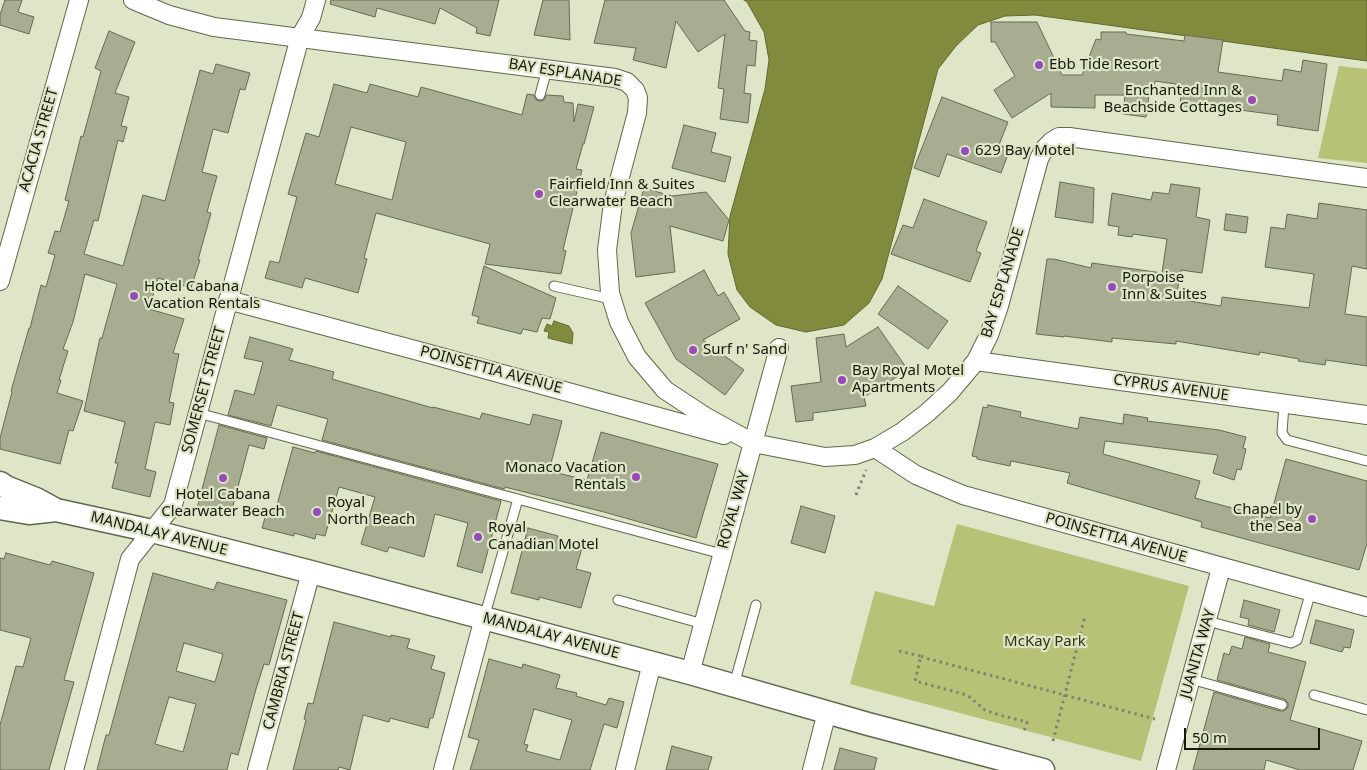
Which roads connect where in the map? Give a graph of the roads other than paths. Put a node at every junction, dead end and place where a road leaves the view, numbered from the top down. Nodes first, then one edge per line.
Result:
1 (79, 0) edge
2 (133, 0) edge
3 (316, 0) edge
4 (300, 37) junction
5 (547, 69) junction
6 (540, 95) dead end
7 (1367, 178) edge
8 (1, 272) edge
9 (554, 286) dead end
10 (612, 299) junction
11 (228, 300) junction
12 (779, 348) dead end
13 (976, 361) junction
14 (1284, 404) junction
15 (198, 413) junction
16 (1367, 415) edge
17 (753, 443) junction
18 (875, 448) junction
19 (1367, 462) edge
20 (0, 483) edge
21 (518, 499) junction
22 (0, 508) edge
23 (56, 510) junction
24 (152, 531) junction
25 (722, 554) junction
26 (1222, 568) junction
27 (311, 572) junction
28 (1310, 591) junction
29 (618, 600) dead end
30 (756, 605) dead end
31 (1367, 607) edge
32 (484, 618) junction
33 (1207, 620) junction
34 (703, 624) junction
35 (652, 662) junction
36 (690, 673) junction
37 (1191, 679) junction
38 (734, 685) junction
39 (1314, 695) dead end
40 (1282, 705) dead end
41 (1367, 710) edge
42 (828, 712) junction
43 (994, 764) edge
44 (74, 770) edge
45 (257, 770) edge
46 (443, 770) edge
47 (625, 770) edge
48 (812, 770) edge
49 (1043, 770) edge
50 (1166, 770) edge

1 - 8 street, ACACIA STREET
2 - 4 street, BAY ESPLANADE
3 - 4 street, SOMERSET STREET
4 - 5 street, BAY ESPLANADE
4 - 11 street, SOMERSET STREET
5 - 6 lane
5 - 10 street, BAY ESPLANADE
7 - 13 street, BAY ESPLANADE
9 - 10 lane
10 - 17 street, BAY ESPLANADE
11 - 15 street, SOMERSET STREET
11 - 17 street, POINSETTIA AVENUE
12 - 17 street, ROYAL WAY
13 - 14 street, CYPRUS AVENUE
13 - 18 street, BAY ESPLANADE
14 - 16 street, CYPRUS AVENUE
14 - 19 lane
15 - 21 lane
15 - 24 street, SOMERSET STREET
17 - 18 street, BAY ESPLANADE
17 - 25 street, ROYAL WAY
18 - 26 street, POINSETTIA AVENUE
20 - 23 street, MANDALAY AVENUE
21 - 25 lane
21 - 32 lane
22 - 23 street, MANDALAY AVENUE
23 - 24 street, MANDALAY AVENUE
24 - 27 street, MANDALAY AVENUE
24 - 44 street, SOMERSET STREET
25 - 34 street, ROYAL WAY
26 - 28 street, POINSETTIA AVENUE
26 - 33 street, JUANITA WAY
27 - 32 street, MANDALAY AVENUE
27 - 45 street, CAMBRIA STREET
28 - 31 street, POINSETTIA AVENUE
28 - 33 lane
29 - 34 lane
30 - 38 lane
32 - 35 street, MANDALAY AVENUE
32 - 46 street
33 - 37 street, JUANITA WAY
34 - 36 street, ROYAL WAY
35 - 36 street, MANDALAY AVENUE
35 - 47 street
36 - 38 street, MANDALAY AVENUE
37 - 40 lane
37 - 50 street, JUANITA WAY
38 - 42 street, MANDALAY AVENUE
39 - 41 lane
42 - 43 street, MANDALAY AVENUE
42 - 48 street
43 - 49 street, MANDALAY AVENUE

